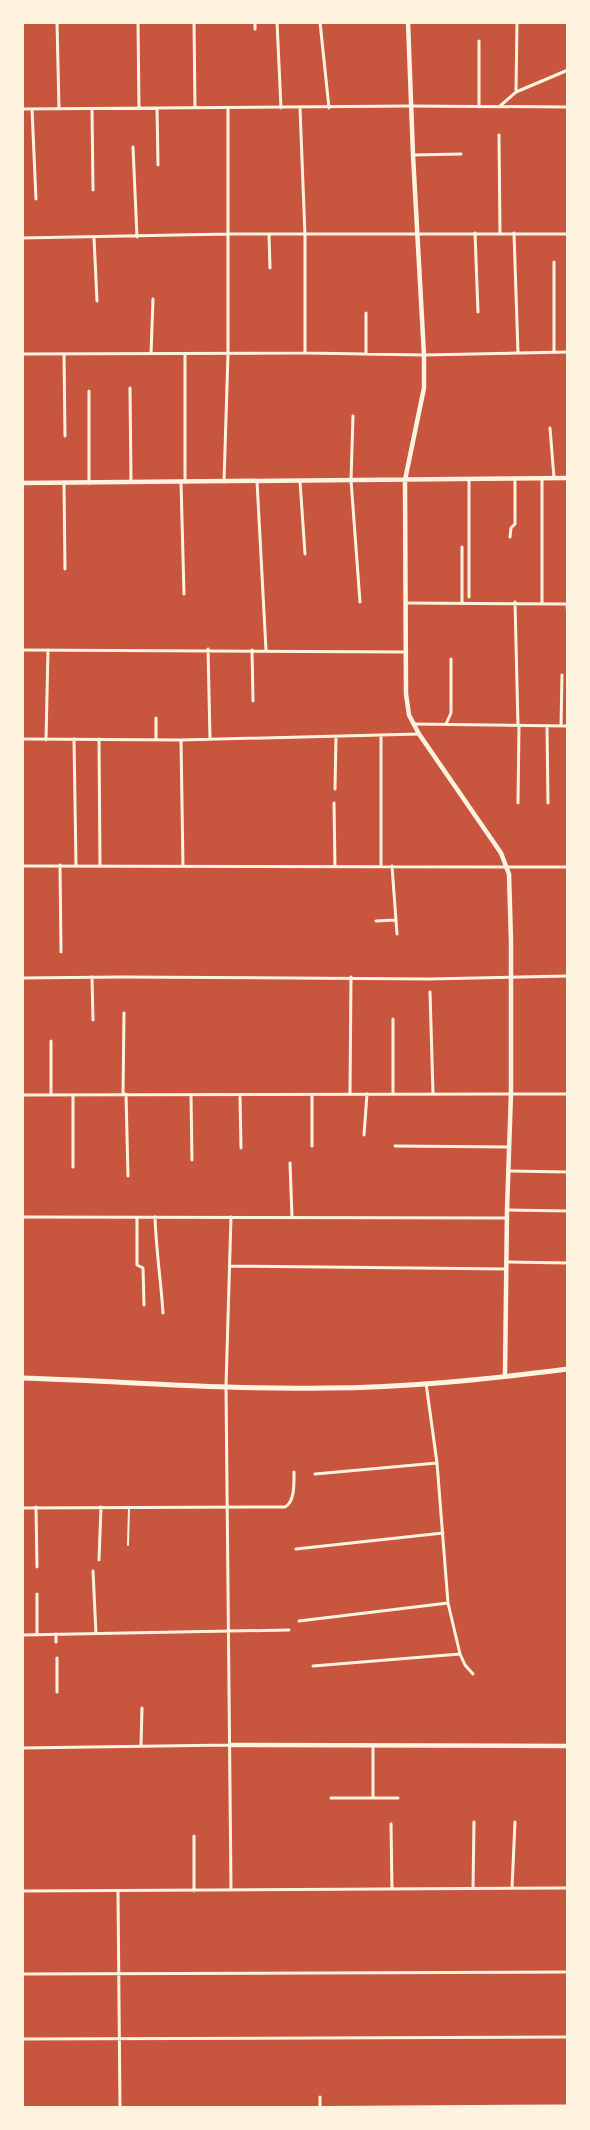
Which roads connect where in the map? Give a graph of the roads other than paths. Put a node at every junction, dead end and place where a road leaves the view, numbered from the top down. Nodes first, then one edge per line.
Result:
1 (57, 22) edge
2 (138, 22) edge
3 (194, 22) edge
4 (255, 22) edge
5 (277, 22) edge
6 (320, 22) edge
7 (408, 22) edge
8 (516, 22) edge
9 (255, 29) dead end
10 (478, 41) dead end
11 (568, 70) edge
12 (516, 92) junction
13 (410, 106) junction
14 (500, 106) junction
15 (479, 107) junction
16 (568, 107) edge
17 (139, 108) junction
18 (157, 108) junction
19 (195, 108) junction
20 (228, 108) junction
21 (280, 108) junction
22 (300, 108) junction
23 (328, 108) junction
24 (22, 109) edge
25 (32, 109) junction
26 (59, 109) junction
27 (92, 109) junction
28 (499, 135) dead end
29 (133, 147) dead end
30 (412, 154) junction
31 (462, 154) dead end
32 (158, 165) dead end
33 (93, 190) dead end
34 (36, 200) dead end
35 (475, 233) junction
36 (500, 233) junction
37 (514, 233) junction
38 (228, 234) junction
39 (416, 234) junction
40 (568, 234) edge
41 (269, 235) junction
42 (305, 236) junction
43 (137, 237) junction
44 (22, 238) edge
45 (94, 238) junction
46 (554, 262) dead end
47 (270, 268) dead end
48 (152, 299) dead end
49 (97, 301) dead end
50 (478, 312) dead end
51 (366, 313) dead end
52 (518, 352) junction
53 (554, 352) junction
54 (568, 352) edge
55 (305, 353) junction
56 (22, 354) edge
57 (64, 354) junction
58 (151, 354) junction
59 (185, 354) junction
60 (228, 354) junction
61 (366, 354) junction
62 (424, 355) junction
63 (130, 388) dead end
64 (89, 391) dead end
65 (353, 416) dead end
66 (550, 428) dead end
67 (65, 436) dead end
68 (515, 478) junction
69 (542, 478) junction
70 (554, 478) junction
71 (568, 478) edge
72 (469, 479) junction
73 (352, 480) junction
74 (405, 480) junction
75 (300, 481) junction
76 (89, 482) junction
77 (131, 482) junction
78 (183, 482) junction
79 (224, 482) junction
80 (257, 482) junction
81 (22, 483) edge
82 (64, 483) junction
83 (510, 537) dead end
84 (462, 547) dead end
85 (305, 554) dead end
86 (65, 569) dead end
87 (184, 594) dead end
88 (468, 597) dead end
89 (360, 602) dead end
90 (515, 602) junction
91 (405, 603) junction
92 (462, 603) junction
93 (542, 603) junction
94 (567, 604) edge
95 (568, 620) edge
96 (208, 649) junction
97 (22, 650) edge
98 (48, 650) junction
99 (252, 650) junction
100 (266, 650) junction
101 (406, 652) junction
102 (451, 660) dead end
103 (562, 676) dead end
104 (253, 701) dead end
105 (156, 718) dead end
106 (413, 724) junction
107 (445, 724) junction
108 (519, 726) junction
109 (547, 726) junction
110 (561, 726) junction
111 (568, 726) edge
112 (418, 734) junction
113 (382, 736) junction
114 (336, 737) junction
115 (22, 739) edge
116 (74, 739) junction
117 (99, 739) junction
118 (210, 739) junction
119 (46, 740) junction
120 (156, 740) junction
121 (181, 740) junction
122 (335, 789) dead end
123 (334, 803) dead end
124 (518, 803) dead end
125 (548, 803) dead end
126 (60, 865) junction
127 (76, 865) junction
128 (100, 865) junction
129 (22, 866) edge
130 (183, 866) junction
131 (381, 866) junction
132 (392, 866) junction
133 (335, 867) junction
134 (508, 867) junction
135 (568, 867) edge
136 (395, 920) junction
137 (376, 921) dead end
138 (397, 934) dead end
139 (62, 952) dead end
140 (511, 976) junction
141 (568, 976) edge
142 (92, 977) junction
143 (351, 977) junction
144 (22, 978) edge
145 (430, 992) dead end
146 (124, 1013) dead end
147 (393, 1019) dead end
148 (93, 1020) dead end
149 (51, 1042) dead end
150 (433, 1093) junction
151 (73, 1094) junction
152 (124, 1094) junction
153 (350, 1094) junction
154 (367, 1094) junction
155 (392, 1094) junction
156 (511, 1094) junction
157 (568, 1094) edge
158 (22, 1095) edge
159 (51, 1095) junction
160 (312, 1095) junction
161 (191, 1096) junction
162 (240, 1096) junction
163 (364, 1135) dead end
164 (312, 1146) dead end
165 (395, 1146) dead end
166 (509, 1147) junction
167 (241, 1148) dead end
168 (192, 1160) dead end
169 (290, 1163) dead end
170 (73, 1167) dead end
171 (509, 1171) junction
172 (568, 1172) edge
173 (128, 1176) dead end
174 (507, 1210) junction
175 (568, 1211) edge
176 (22, 1217) edge
177 (137, 1217) junction
178 (155, 1217) junction
179 (231, 1217) junction
180 (292, 1217) junction
181 (507, 1218) junction
182 (506, 1262) junction
183 (568, 1263) edge
184 (230, 1266) junction
185 (506, 1269) junction
186 (144, 1305) dead end
187 (163, 1313) dead end
188 (568, 1369) edge
189 (505, 1376) junction
190 (22, 1378) edge
191 (426, 1383) junction
192 (226, 1386) junction
193 (437, 1463) junction
194 (294, 1472) dead end
195 (315, 1474) dead end
196 (227, 1506) junction
197 (36, 1507) junction
198 (101, 1507) junction
199 (129, 1507) junction
200 (22, 1508) edge
201 (443, 1533) junction
202 (128, 1545) dead end
203 (296, 1549) dead end
204 (100, 1560) dead end
205 (38, 1567) dead end
206 (93, 1570) dead end
207 (37, 1594) dead end
208 (448, 1603) junction
209 (299, 1621) dead end
210 (289, 1630) dead end
211 (230, 1631) junction
212 (56, 1634) junction
213 (96, 1634) junction
214 (22, 1635) edge
215 (37, 1635) junction
216 (56, 1642) dead end
217 (460, 1654) junction
218 (57, 1658) dead end
219 (312, 1666) dead end
220 (473, 1674) dead end
221 (57, 1692) dead end
222 (142, 1708) dead end
223 (140, 1745) junction
224 (230, 1745) junction
225 (372, 1746) junction
226 (568, 1746) edge
227 (22, 1748) edge
228 (331, 1798) dead end
229 (373, 1798) junction
230 (398, 1798) dead end
231 (474, 1822) dead end
232 (515, 1822) dead end
233 (391, 1824) dead end
234 (194, 1836) dead end
235 (473, 1888) junction
236 (512, 1888) junction
237 (568, 1888) edge
238 (392, 1889) junction
239 (231, 1890) junction
240 (22, 1891) edge
241 (118, 1891) junction
242 (194, 1891) junction
243 (118, 1972) junction
244 (568, 1972) edge
245 (22, 1974) edge
246 (568, 2037) edge
247 (119, 2038) junction
248 (22, 2039) edge
249 (320, 2097) dead end
250 (568, 2106) edge
251 (320, 2107) edge
252 (120, 2108) edge
253 (240, 2108) edge

1 - 26 street
2 - 17 street
3 - 19 street
4 - 9 street
5 - 21 street
6 - 23 street
7 - 13 street
8 - 12 street
10 - 15 street
11 - 12 street
12 - 14 street
13 - 15 street
13 - 23 street
13 - 30 street
14 - 15 street
14 - 16 street
17 - 18 street
17 - 27 street
18 - 19 street
18 - 32 street
19 - 20 street
20 - 21 street
20 - 38 street
21 - 22 street
22 - 23 street
22 - 42 street
24 - 25 street
25 - 26 street
25 - 34 street
26 - 27 street
27 - 33 street
28 - 36 street
29 - 43 street
30 - 31 street
30 - 39 street
35 - 36 street
35 - 39 street
35 - 50 street
36 - 37 street
37 - 40 street
37 - 52 street
38 - 41 street
38 - 43 street
38 - 60 street
39 - 42 street
39 - 62 street
41 - 42 street
41 - 47 street
42 - 55 street
43 - 45 street
44 - 45 street
45 - 49 street
46 - 53 street
48 - 58 street
51 - 61 street
52 - 53 street
52 - 62 street
53 - 54 street
55 - 60 street
55 - 61 street
56 - 57 street
57 - 58 street
57 - 67 street
58 - 59 street
59 - 60 street
59 - 78 street
60 - 79 street
61 - 62 street
62 - 74 street
63 - 77 street
64 - 76 street
65 - 73 street
66 - 70 street
68 - 69 street
68 - 72 street
68 - 83 street
69 - 70 street
69 - 93 street
70 - 71 street
72 - 74 street
72 - 88 street
73 - 74 street
73 - 75 street
73 - 89 street
74 - 91 street
75 - 80 street
75 - 85 street
76 - 77 street
76 - 82 street
77 - 78 street
78 - 79 street
78 - 87 street
79 - 80 street
80 - 100 street
81 - 82 street
82 - 86 street
84 - 92 street
90 - 92 street
90 - 93 street
90 - 108 street
91 - 92 street
91 - 101 street
93 - 94 street
94 - 95 street
96 - 98 street
96 - 99 street
96 - 118 street
97 - 98 street
98 - 119 street
99 - 100 street
99 - 104 street
100 - 101 street
101 - 106 street
102 - 107 street
103 - 110 street
105 - 120 street
106 - 107 street
106 - 112 street
107 - 108 street
108 - 109 street
108 - 124 street
109 - 110 street
109 - 125 street
110 - 111 street
112 - 113 street
112 - 134 street
113 - 114 street
113 - 131 street
114 - 118 street
114 - 122 street
115 - 119 street
116 - 117 street
116 - 119 street
116 - 127 street
117 - 120 street
117 - 128 street
118 - 121 street
120 - 121 street
121 - 130 street
123 - 133 street
126 - 127 street
126 - 129 street
126 - 139 street
127 - 128 street
128 - 130 street
130 - 133 street
131 - 132 street
131 - 133 street
132 - 134 street
132 - 136 street
134 - 135 street
134 - 140 street
136 - 137 street
136 - 138 street
140 - 141 street
140 - 143 street
140 - 156 street
142 - 143 street
142 - 144 street
142 - 148 street
143 - 153 street
145 - 150 street
146 - 152 street
147 - 155 street
149 - 159 street
150 - 155 street
150 - 156 street
151 - 152 street
151 - 159 street
151 - 170 street
152 - 161 street
152 - 173 street
153 - 154 street
153 - 160 street
154 - 155 street
154 - 163 street
156 - 157 street
156 - 166 street
158 - 159 street
160 - 162 street
160 - 164 street
161 - 162 street
161 - 168 street
162 - 167 street
165 - 166 street
166 - 171 street
169 - 180 street
171 - 172 street
171 - 174 street
174 - 175 street
174 - 181 street
176 - 177 street
177 - 178 street
177 - 186 street
178 - 179 street
178 - 187 street
179 - 180 street
179 - 184 street
180 - 181 street
181 - 182 street
182 - 183 street
182 - 185 street
184 - 185 street
184 - 192 street
185 - 189 street
188 - 189 main road
189 - 191 main road
190 - 192 main road
191 - 192 main road
191 - 193 street
192 - 196 street
193 - 195 street
193 - 201 street
194 - 196 street
196 - 199 street
196 - 211 street
197 - 198 street
197 - 200 street
197 - 205 street
198 - 199 street
198 - 204 street
199 - 202 lane
201 - 203 street
201 - 208 street
206 - 213 street
207 - 215 street
208 - 209 street
208 - 217 street
210 - 211 street
211 - 213 street
211 - 224 street
212 - 213 street
212 - 215 street
212 - 216 street
214 - 215 street
217 - 219 street
217 - 220 street
218 - 221 street
222 - 223 street
223 - 224 street
223 - 227 street
224 - 225 street
224 - 239 street
225 - 226 street
225 - 229 street
228 - 229 street
229 - 230 street
231 - 235 street
232 - 236 street
233 - 238 street
234 - 242 street
235 - 236 street
235 - 238 street
236 - 237 street
238 - 239 street
239 - 242 street
240 - 241 street
241 - 242 street
241 - 243 street
243 - 244 street
243 - 245 street
243 - 247 street
246 - 247 street
247 - 248 street
247 - 252 street
249 - 251 street
250 - 251 street
251 - 253 street

